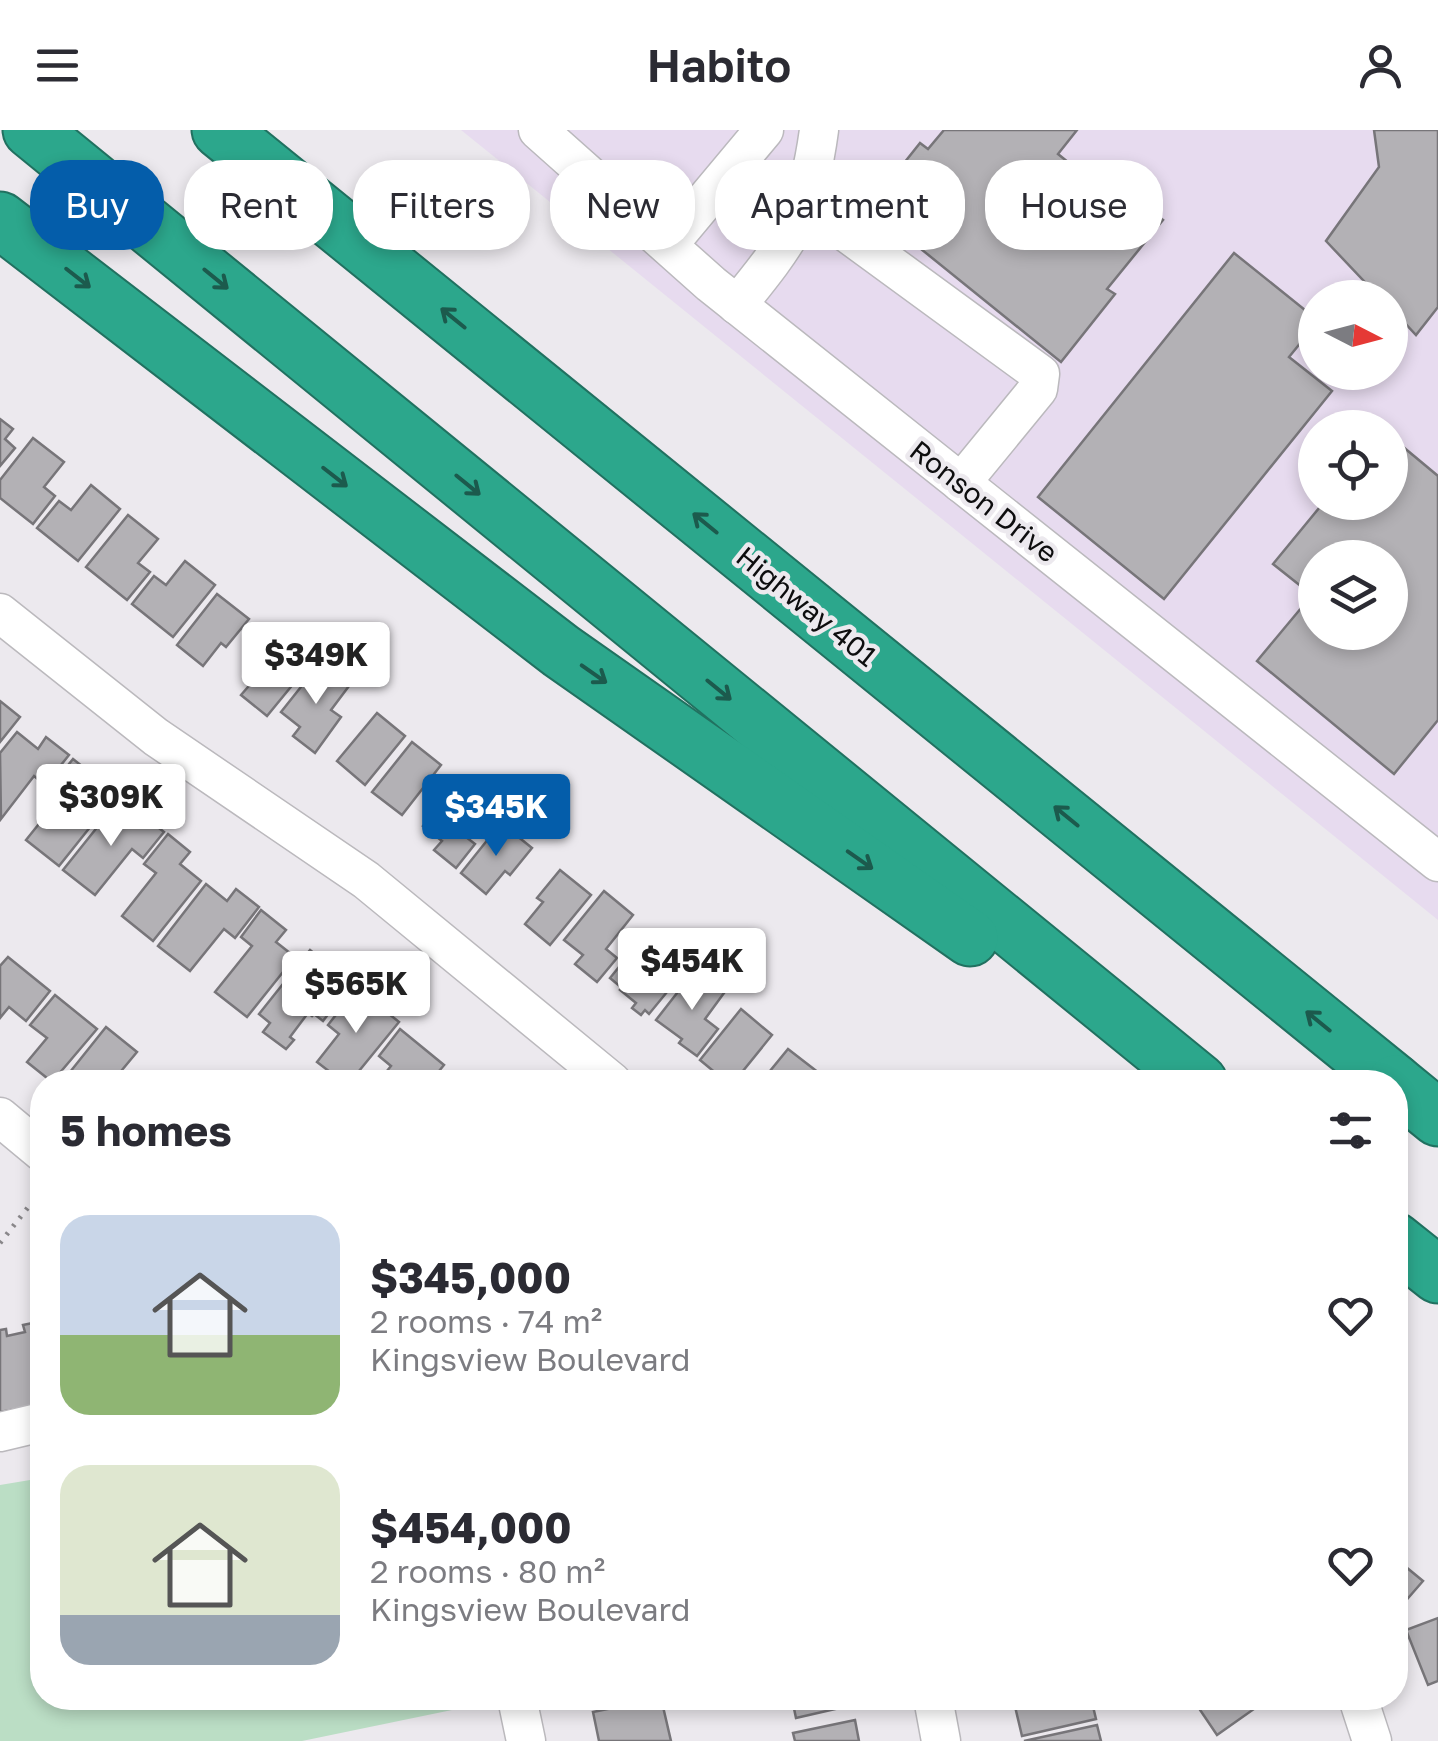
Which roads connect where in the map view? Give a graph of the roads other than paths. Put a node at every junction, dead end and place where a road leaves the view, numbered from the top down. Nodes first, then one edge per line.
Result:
1 (31, 130) edge
2 (220, 130) edge
3 (538, 130) edge
4 (764, 130) edge
5 (819, 130) edge
6 (572, 160) edge
7 (815, 160) edge
8 (695, 213) edge
9 (0, 220) edge
10 (674, 250) edge
11 (777, 250) edge
12 (870, 250) edge
13 (736, 304) junction
14 (961, 483) junction
15 (0, 614) edge
16 (1438, 862) edge
17 (597, 1070) edge
18 (1159, 1070) edge
19 (1185, 1070) edge
20 (1378, 1070) edge
21 (1408, 1094) edge
22 (0, 1118) edge
23 (1438, 1118) edge
24 (30, 1142) edge
25 (1408, 1251) edge
26 (1438, 1275) edge
27 (30, 1425) edge
28 (0, 1432) edge
29 (520, 1710) edge
30 (935, 1710) edge
31 (1362, 1710) edge
32 (526, 1741) edge
33 (941, 1741) edge
34 (1372, 1741) edge

1 -> 19 highway
20 -> 2 highway, Highway 401
3 - 6 street, Ronson Drive
4 - 8 street
5 - 7 street
9 -> 18 highway
10 - 13 street, Ronson Drive
11 - 13 street
12 - 14 street
13 - 14 street, Ronson Drive
14 - 16 street, Ronson Drive
15 - 17 street
21 - 23 highway, Highway 401
22 - 24 street
25 - 26 highway
27 - 28 street
29 - 32 street
30 - 33 street
31 - 34 street

